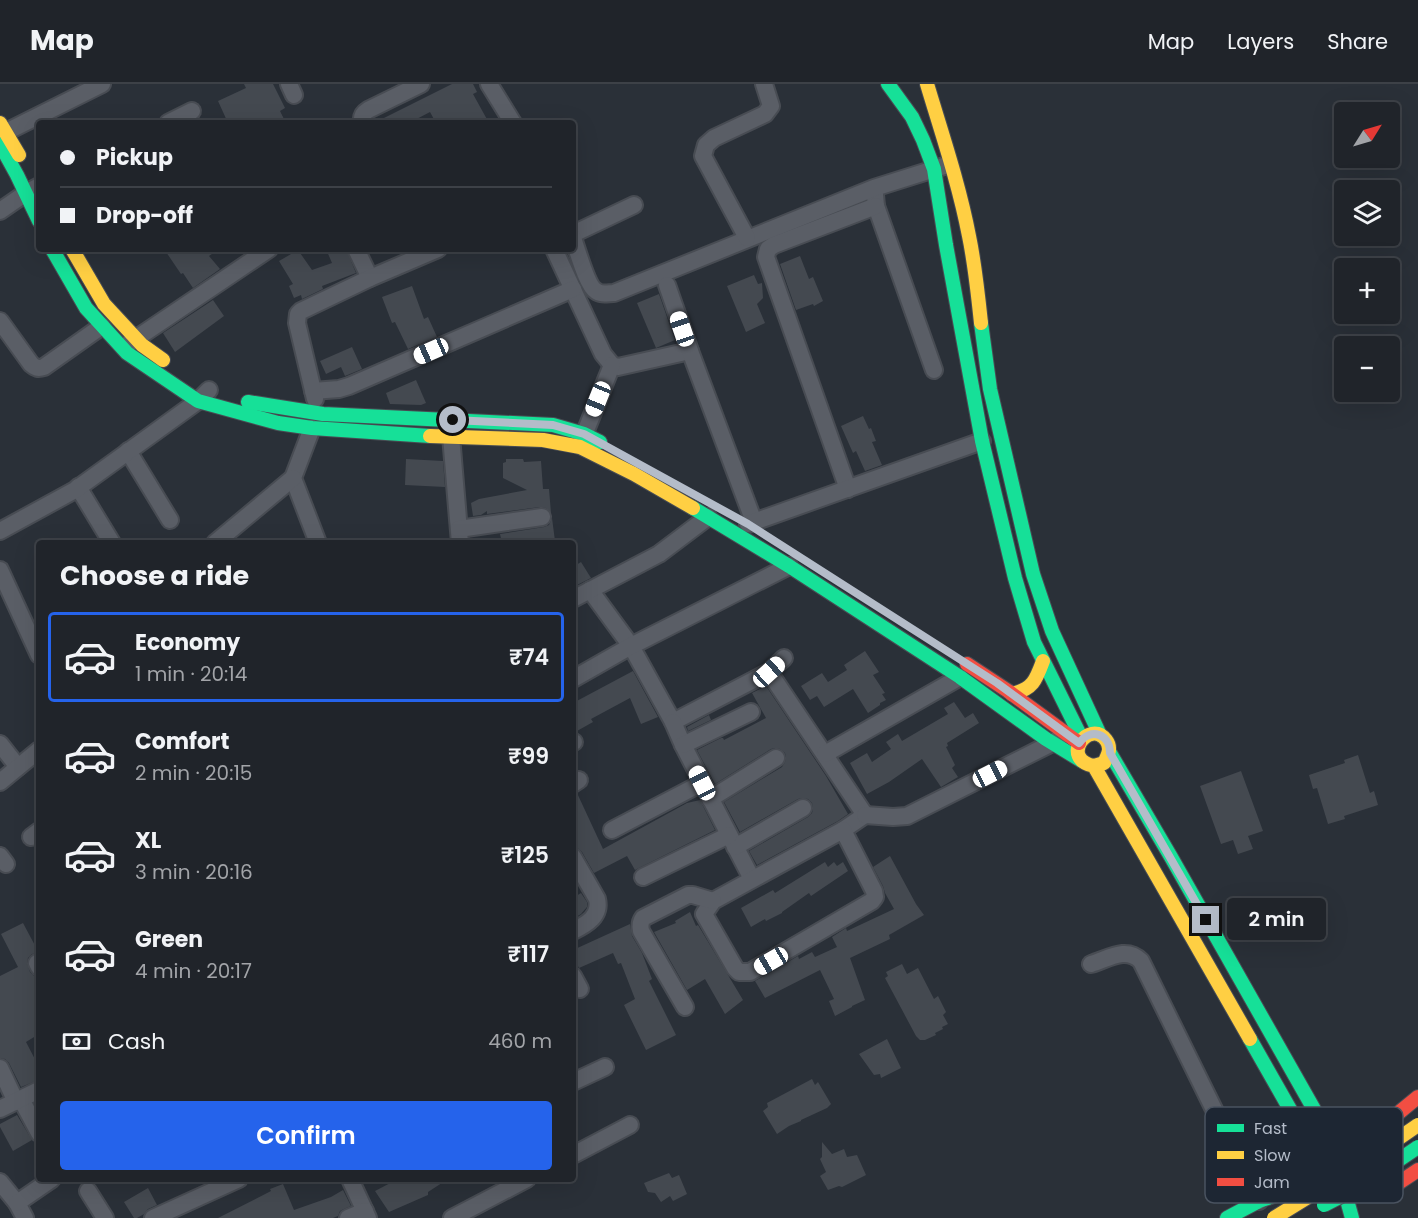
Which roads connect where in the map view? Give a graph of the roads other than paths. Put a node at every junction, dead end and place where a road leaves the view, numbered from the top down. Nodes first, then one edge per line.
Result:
1 (102, 84) edge
2 (421, 84) edge
3 (489, 84) edge
4 (764, 84) edge
5 (888, 84) edge
6 (927, 84) edge
7 (192, 111) dead end
8 (174, 120) edge
9 (362, 120) edge
10 (511, 120) edge
11 (2, 133) edge
12 (951, 164) junction
13 (934, 169) junction
14 (874, 188) junction
15 (35, 189) edge
16 (634, 205) dead end
17 (876, 206) junction
18 (0, 212) edge
19 (576, 234) edge
20 (747, 238) junction
21 (576, 244) edge
22 (54, 252) edge
23 (74, 252) edge
24 (265, 252) edge
25 (357, 252) edge
26 (431, 252) edge
27 (555, 252) edge
28 (370, 278) junction
29 (667, 285) dead end
30 (573, 289) junction
31 (0, 321) edge
32 (102, 326) junction
33 (129, 343) junction
34 (690, 351) junction
35 (612, 365) junction
36 (176, 369) dead end
37 (934, 370) dead end
38 (313, 391) junction
39 (201, 392) junction
40 (315, 421) junction
41 (451, 436) junction
42 (582, 440) junction
43 (982, 441) junction
44 (128, 451) junction
45 (293, 478) junction
46 (78, 487) junction
47 (849, 489) junction
48 (712, 512) junction
49 (542, 517) dead end
50 (170, 520) dead end
51 (747, 521) junction
52 (2, 525) edge
53 (766, 535) dead end
54 (459, 536) edge
55 (110, 540) edge
56 (219, 540) edge
57 (317, 540) edge
58 (770, 554) junction
59 (792, 556) junction
60 (1, 574) edge
61 (590, 590) junction
62 (576, 597) edge
63 (632, 646) junction
64 (36, 649) edge
65 (784, 658) dead end
66 (958, 658) dead end
67 (1043, 661) junction
68 (769, 672) junction
69 (576, 677) edge
70 (960, 677) junction
71 (1012, 694) junction
72 (752, 712) dead end
73 (673, 722) junction
74 (1100, 735) junction
75 (1070, 740) junction
76 (0, 744) edge
77 (682, 745) junction
78 (36, 752) edge
79 (1110, 753) junction
80 (825, 754) junction
81 (776, 758) dead end
82 (1088, 764) junction
83 (18, 767) junction
84 (0, 782) edge
85 (702, 783) junction
86 (710, 799) junction
87 (803, 808) dead end
88 (865, 815) junction
89 (612, 830) dead end
90 (843, 830) junction
91 (732, 841) junction
92 (576, 861) edge
93 (643, 877) dead end
94 (752, 879) junction
95 (713, 901) junction
96 (576, 930) edge
97 (1091, 964) dead end
98 (685, 1007) dead end
99 (605, 1067) dead end
100 (0, 1068) edge
101 (576, 1081) edge
102 (36, 1091) edge
103 (1418, 1097) edge
104 (18, 1100) junction
105 (1213, 1107) edge
106 (1288, 1107) edge
107 (1313, 1107) edge
108 (0, 1109) edge
109 (1403, 1109) edge
110 (630, 1125) dead end
111 (1418, 1125) edge
112 (36, 1128) edge
113 (1403, 1135) edge
114 (1418, 1147) edge
115 (576, 1153) edge
116 (1403, 1157) edge
117 (1418, 1170) edge
118 (1403, 1180) edge
119 (0, 1182) edge
120 (48, 1182) edge
121 (234, 1182) edge
122 (353, 1182) edge
123 (521, 1182) edge
124 (88, 1191) dead end
125 (17, 1203) junction
126 (1255, 1203) edge
127 (1298, 1203) edge
128 (1343, 1203) edge
129 (1349, 1203) edge
130 (1324, 1211) edge
131 (184, 1212) edge
132 (367, 1214) edge
133 (25, 1218) edge
134 (105, 1218) edge
135 (153, 1218) edge
136 (348, 1218) edge
137 (452, 1218) edge
138 (1227, 1218) edge
139 (1274, 1218) edge
140 (1352, 1218) edge

1 - 11 street
2 - 9 street
3 - 10 street
4 - 20 street
5 - 13 main road
6 - 12 main road
7 - 8 street
11 - 15 main road
12 - 13 street
12 - 74 main road
13 - 14 street
13 - 43 main road
14 - 17 street
14 - 20 street
15 - 18 street
16 - 19 street
17 - 37 street
17 - 47 street
20 - 21 street
22 - 32 main road
23 - 33 main road
24 - 33 street
25 - 28 street
26 - 28 street
27 - 30 street
28 - 38 street
29 - 34 street
30 - 35 street
30 - 38 street
31 - 32 street
32 - 33 main road
33 - 36 main road
33 - 39 main road
34 - 35 street
34 - 51 street
35 - 42 street
38 - 40 street
39 - 40 main road
39 - 44 street
40 - 41 main road
40 - 42 main road
40 - 45 street
41 - 42 main road
41 - 54 street
42 - 48 main road
43 - 47 street
43 - 67 main road
44 - 46 street
44 - 50 street
45 - 56 street
45 - 57 street
46 - 52 street
46 - 55 street
47 - 51 street
48 - 58 main road
48 - 61 street
49 - 54 street
51 - 53 main road
58 - 59 main road
58 - 59 main road
59 - 63 street
59 - 70 main road
60 - 64 street
61 - 62 street
61 - 63 street
63 - 69 street
63 - 73 street
65 - 68 street
66 - 71 main road
67 - 71 main road
67 - 75 main road
68 - 73 street
68 - 80 street
70 - 75 main road
70 - 80 street
71 - 75 main road
72 - 77 street
73 - 77 street
74 - 75 main road
74 - 79 main road
75 - 82 main road
75 - 82 main road
75 - 88 street
76 - 83 street
77 - 85 street
78 - 83 street
79 - 82 main road
79 - 107 main road
80 - 88 street
81 - 86 street
82 - 106 main road
83 - 84 street
85 - 86 street
85 - 89 street
86 - 91 street
87 - 91 street
88 - 90 street
90 - 94 street
90 - 95 street
91 - 93 street
91 - 94 street
92 - 96 street
94 - 95 street
95 - 98 street
97 - 105 street
99 - 101 street
100 - 104 street
102 - 104 street
103 - 109 main road
104 - 108 street
104 - 112 street
110 - 115 street
111 - 113 main road, bridge
114 - 116 main road, bridge
117 - 118 main road
119 - 125 street
120 - 125 street
121 - 131 street
122 - 132 street
123 - 137 street
124 - 134 street
125 - 133 street
126 - 138 main road
127 - 139 main road, bridge
128 - 130 main road
129 - 140 main road
131 - 135 street
132 - 136 street

